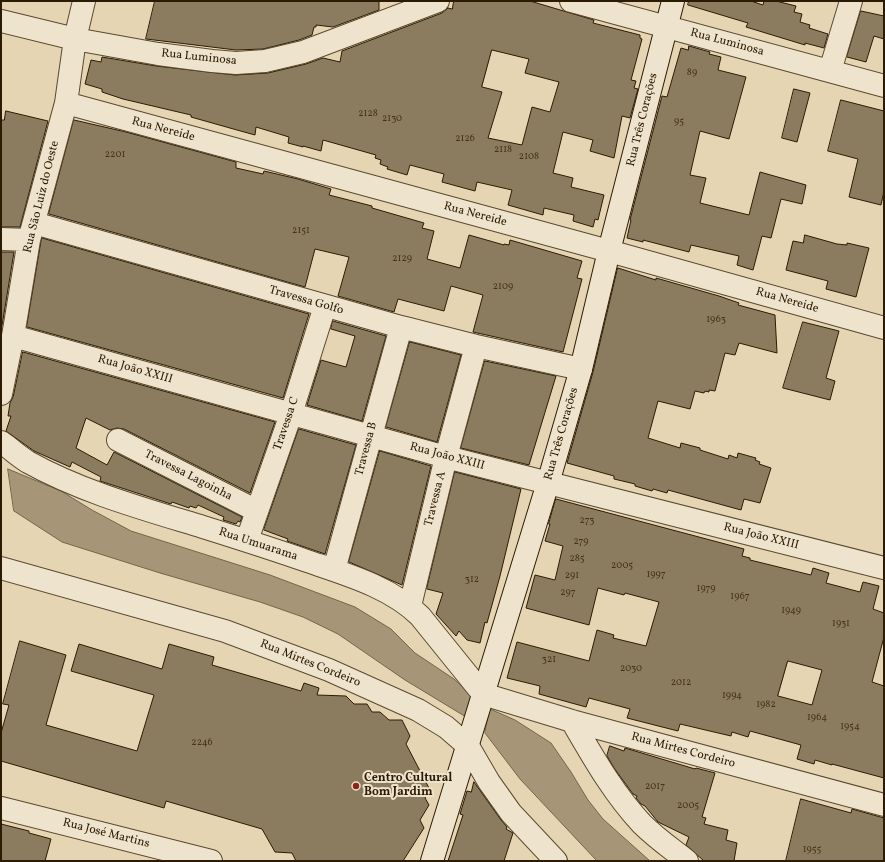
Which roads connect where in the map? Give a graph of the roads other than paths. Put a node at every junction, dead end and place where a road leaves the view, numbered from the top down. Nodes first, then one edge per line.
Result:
1 (84, 1) edge
2 (438, 1) edge
3 (571, 1) edge
4 (673, 1) edge
5 (851, 1) edge
6 (1, 21) edge
7 (667, 27) junction
8 (76, 39) junction
9 (830, 71) junction
10 (884, 86) edge
11 (66, 103) junction
12 (32, 232) junction
13 (1, 239) edge
14 (609, 252) junction
15 (325, 306) junction
16 (401, 327) junction
17 (884, 328) edge
18 (13, 336) junction
19 (476, 346) junction
20 (581, 369) junction
21 (1, 394) edge
22 (291, 414) junction
23 (370, 436) junction
24 (118, 440) dead end
25 (1, 442) edge
26 (446, 457) junction
27 (548, 483) junction
28 (257, 511) junction
29 (247, 540) junction
30 (1, 567) edge
31 (884, 568) edge
32 (334, 570) junction
33 (410, 606) junction
34 (483, 694) junction
35 (572, 720) junction
36 (468, 746) junction
37 (884, 805) edge
38 (1, 808) edge
39 (211, 861) edge
40 (432, 861) edge
41 (556, 861) edge
42 (687, 861) edge

1 - 8 street, Rua São Luiz do Oeste
2 - 8 street, Rua Luminosa
3 - 7 street, Rua Luminosa
4 - 7 street, Rua Três Corações
5 - 9 street
6 - 8 street, Rua Luminosa
7 - 9 street, Rua Luminosa
7 - 14 street, Rua Três Corações
8 - 11 street, Rua São Luiz do Oeste
9 - 10 street, Rua Luminosa
11 - 12 street, Rua São Luiz do Oeste
11 - 14 street, Rua Nereide
12 - 13 street, Travessa Golfo
12 - 15 street, Travessa Golfo
12 - 18 street, Rua São Luiz do Oeste
14 - 17 street, Rua Nereide
14 - 20 street, Rua Três Corações
15 - 16 street, Travessa Golfo
15 - 22 street, Travessa C
16 - 19 street, Travessa Golfo
16 - 23 street, Travessa B
18 - 21 street, Rua São Luiz do Oeste
18 - 22 street, Rua João XXIII
19 - 20 street, Travessa Golfo
19 - 26 street, Travessa A
20 - 27 street, Rua Três Corações
22 - 23 street, Rua João XXIII
22 - 28 street, Travessa C
23 - 26 street, Rua João XXIII
23 - 32 street, Travessa B
24 - 28 street, Travessa Lagoinha
25 - 29 street, Rua Umuarama
26 - 27 street, Rua João XXIII
26 - 33 street, Travessa A
27 - 31 street, Rua João XXIII
27 - 34 street, Rua Três Corações
28 - 29 street, Travessa C
29 - 32 street, Rua Umuarama
30 - 36 street, Rua Mirtes Cordeiro
32 - 33 street, Rua Umuarama
33 - 34 street, Rua Umuarama
34 - 35 street, Rua Mirtes Cordeiro
34 - 36 street, Rua Três Corações
35 - 37 street, Rua Mirtes Cordeiro
35 - 42 street
36 - 40 street, Rua Três Corações
36 - 41 street, Rua Mirtes Cordeiro
38 - 39 street, Rua José Martins

